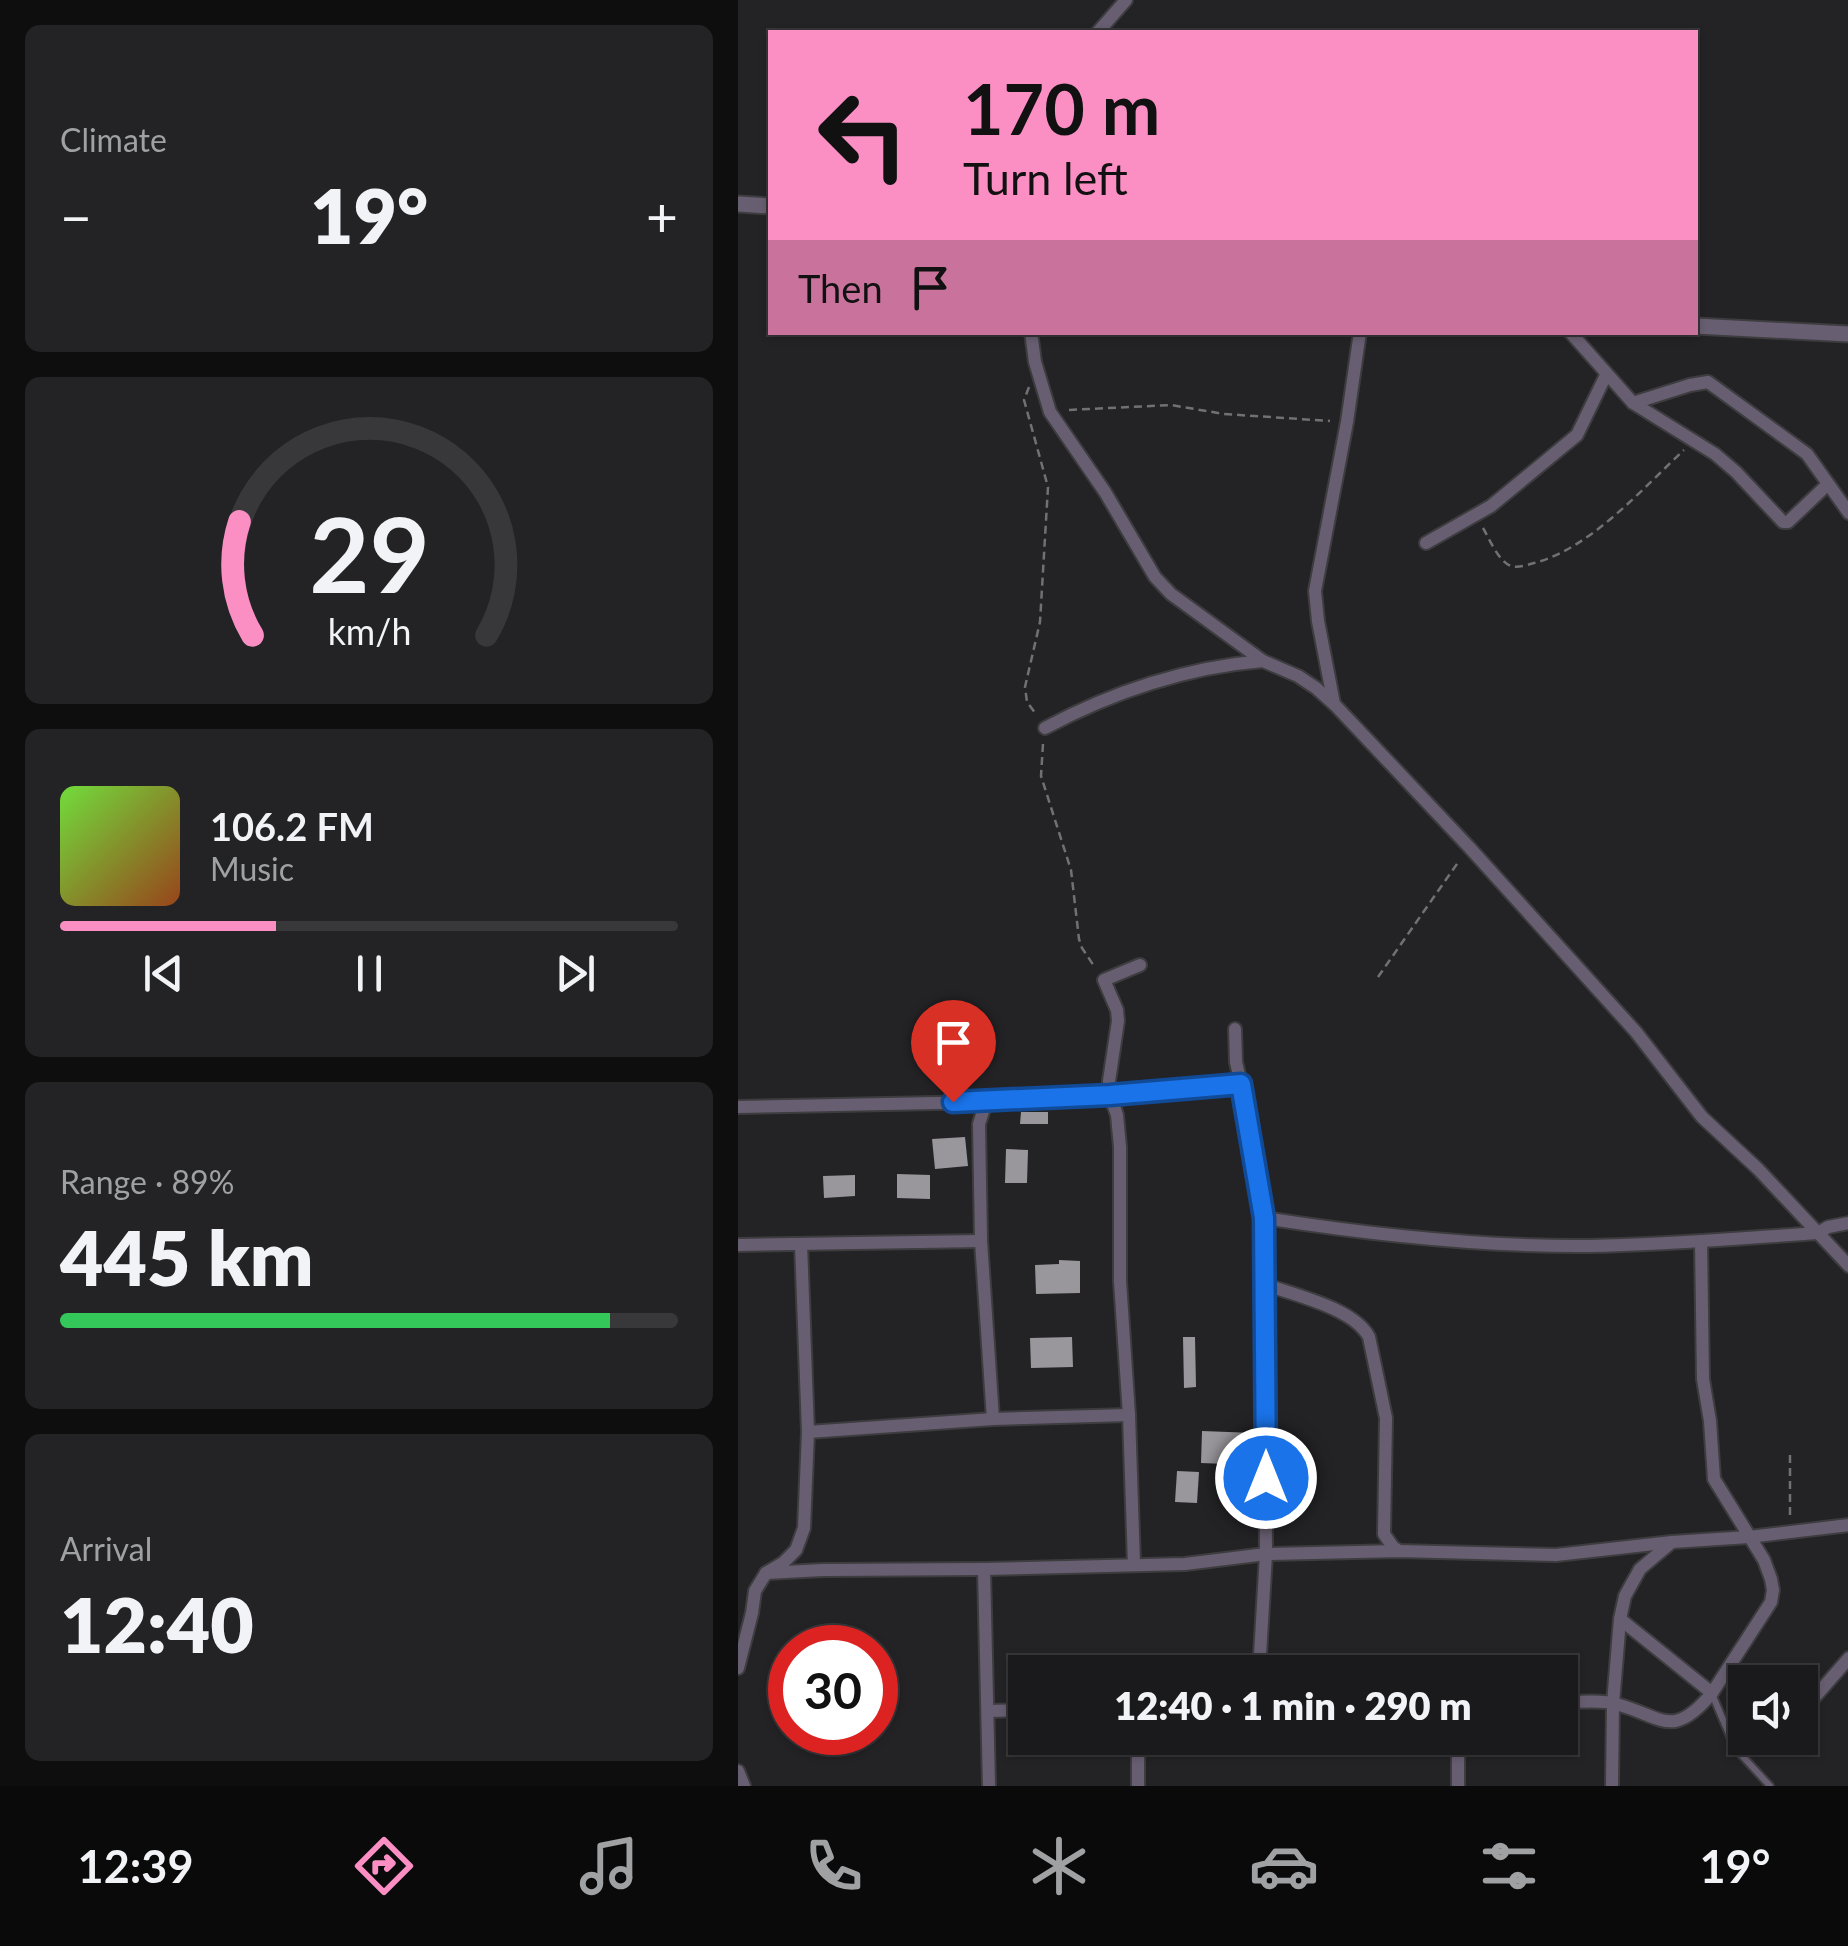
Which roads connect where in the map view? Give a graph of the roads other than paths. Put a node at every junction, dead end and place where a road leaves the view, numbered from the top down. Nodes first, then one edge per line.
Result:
1 (1126, 0) edge
2 (1100, 30) edge
3 (738, 204) edge
4 (768, 206) edge
5 (1698, 326) edge
6 (1848, 334) edge
7 (1032, 335) edge
8 (1360, 335) edge
9 (1573, 335) edge
10 (1606, 375) junction
11 (1633, 403) junction
12 (1828, 484) junction
13 (1848, 513) edge
14 (1426, 543) dead end
15 (1264, 660) junction
16 (1334, 704) junction
17 (1045, 728) road end
18 (1140, 964) dead end
19 (1235, 1029) dead end
20 (1241, 1084) junction
21 (1110, 1095) junction
22 (986, 1102) junction
23 (738, 1106) edge
24 (1264, 1218) junction
25 (1848, 1224) edge
26 (1818, 1233) junction
27 (1700, 1240) junction
28 (981, 1241) junction
29 (801, 1244) junction
30 (738, 1245) edge
31 (1848, 1266) edge
32 (1264, 1284) junction
33 (1130, 1415) junction
34 (993, 1419) junction
35 (808, 1432) junction
36 (1848, 1513) edge
37 (1844, 1526) edge
38 (1749, 1537) junction
39 (1672, 1542) junction
40 (1399, 1551) junction
41 (1266, 1554) junction
42 (1134, 1566) junction
43 (984, 1569) junction
44 (766, 1573) junction
45 (1620, 1619) junction
46 (1260, 1655) edge
47 (1848, 1658) edge
48 (738, 1668) edge
49 (1712, 1693) junction
50 (1818, 1693) edge
51 (1578, 1702) edge
52 (1613, 1703) junction
53 (1008, 1710) edge
54 (988, 1711) junction
55 (1138, 1755) edge
56 (1458, 1755) edge
57 (738, 1771) edge
58 (744, 1786) edge
59 (990, 1786) edge
60 (1138, 1786) edge
61 (1458, 1786) edge
62 (1612, 1786) edge
63 (1770, 1786) edge

1 - 2 street
3 - 4 street
5 - 6 street
7 - 15 street
8 - 16 street
9 - 10 street
10 - 11 street
10 - 14 street
11 - 12 street
11 - 12 street
12 - 13 street
15 - 16 street
15 - 17 street
16 - 26 street
18 - 21 street
19 - 20 street
20 - 21 street
20 - 24 street
21 - 22 street
21 - 33 street
22 - 23 street
22 - 28 street
24 - 27 street
24 - 32 street
25 - 26 street
26 - 27 street
26 - 31 street
27 - 38 street
28 - 29 street
28 - 34 street
29 - 30 street
29 - 35 street
32 - 40 street
32 - 41 street
33 - 34 street
33 - 42 street
34 - 35 street
35 - 44 street
36 - 37 street
37 - 38 street
38 - 39 street
38 - 49 street
39 - 40 street
39 - 45 street
40 - 41 street
41 - 42 street
41 - 46 street
42 - 43 street
43 - 44 street
43 - 54 street
44 - 48 street
45 - 49 street
45 - 52 street
47 - 50 street
49 - 52 street
49 - 63 lane
51 - 52 street
52 - 62 street
53 - 54 street
54 - 59 street
55 - 60 street
56 - 61 street
57 - 58 street

